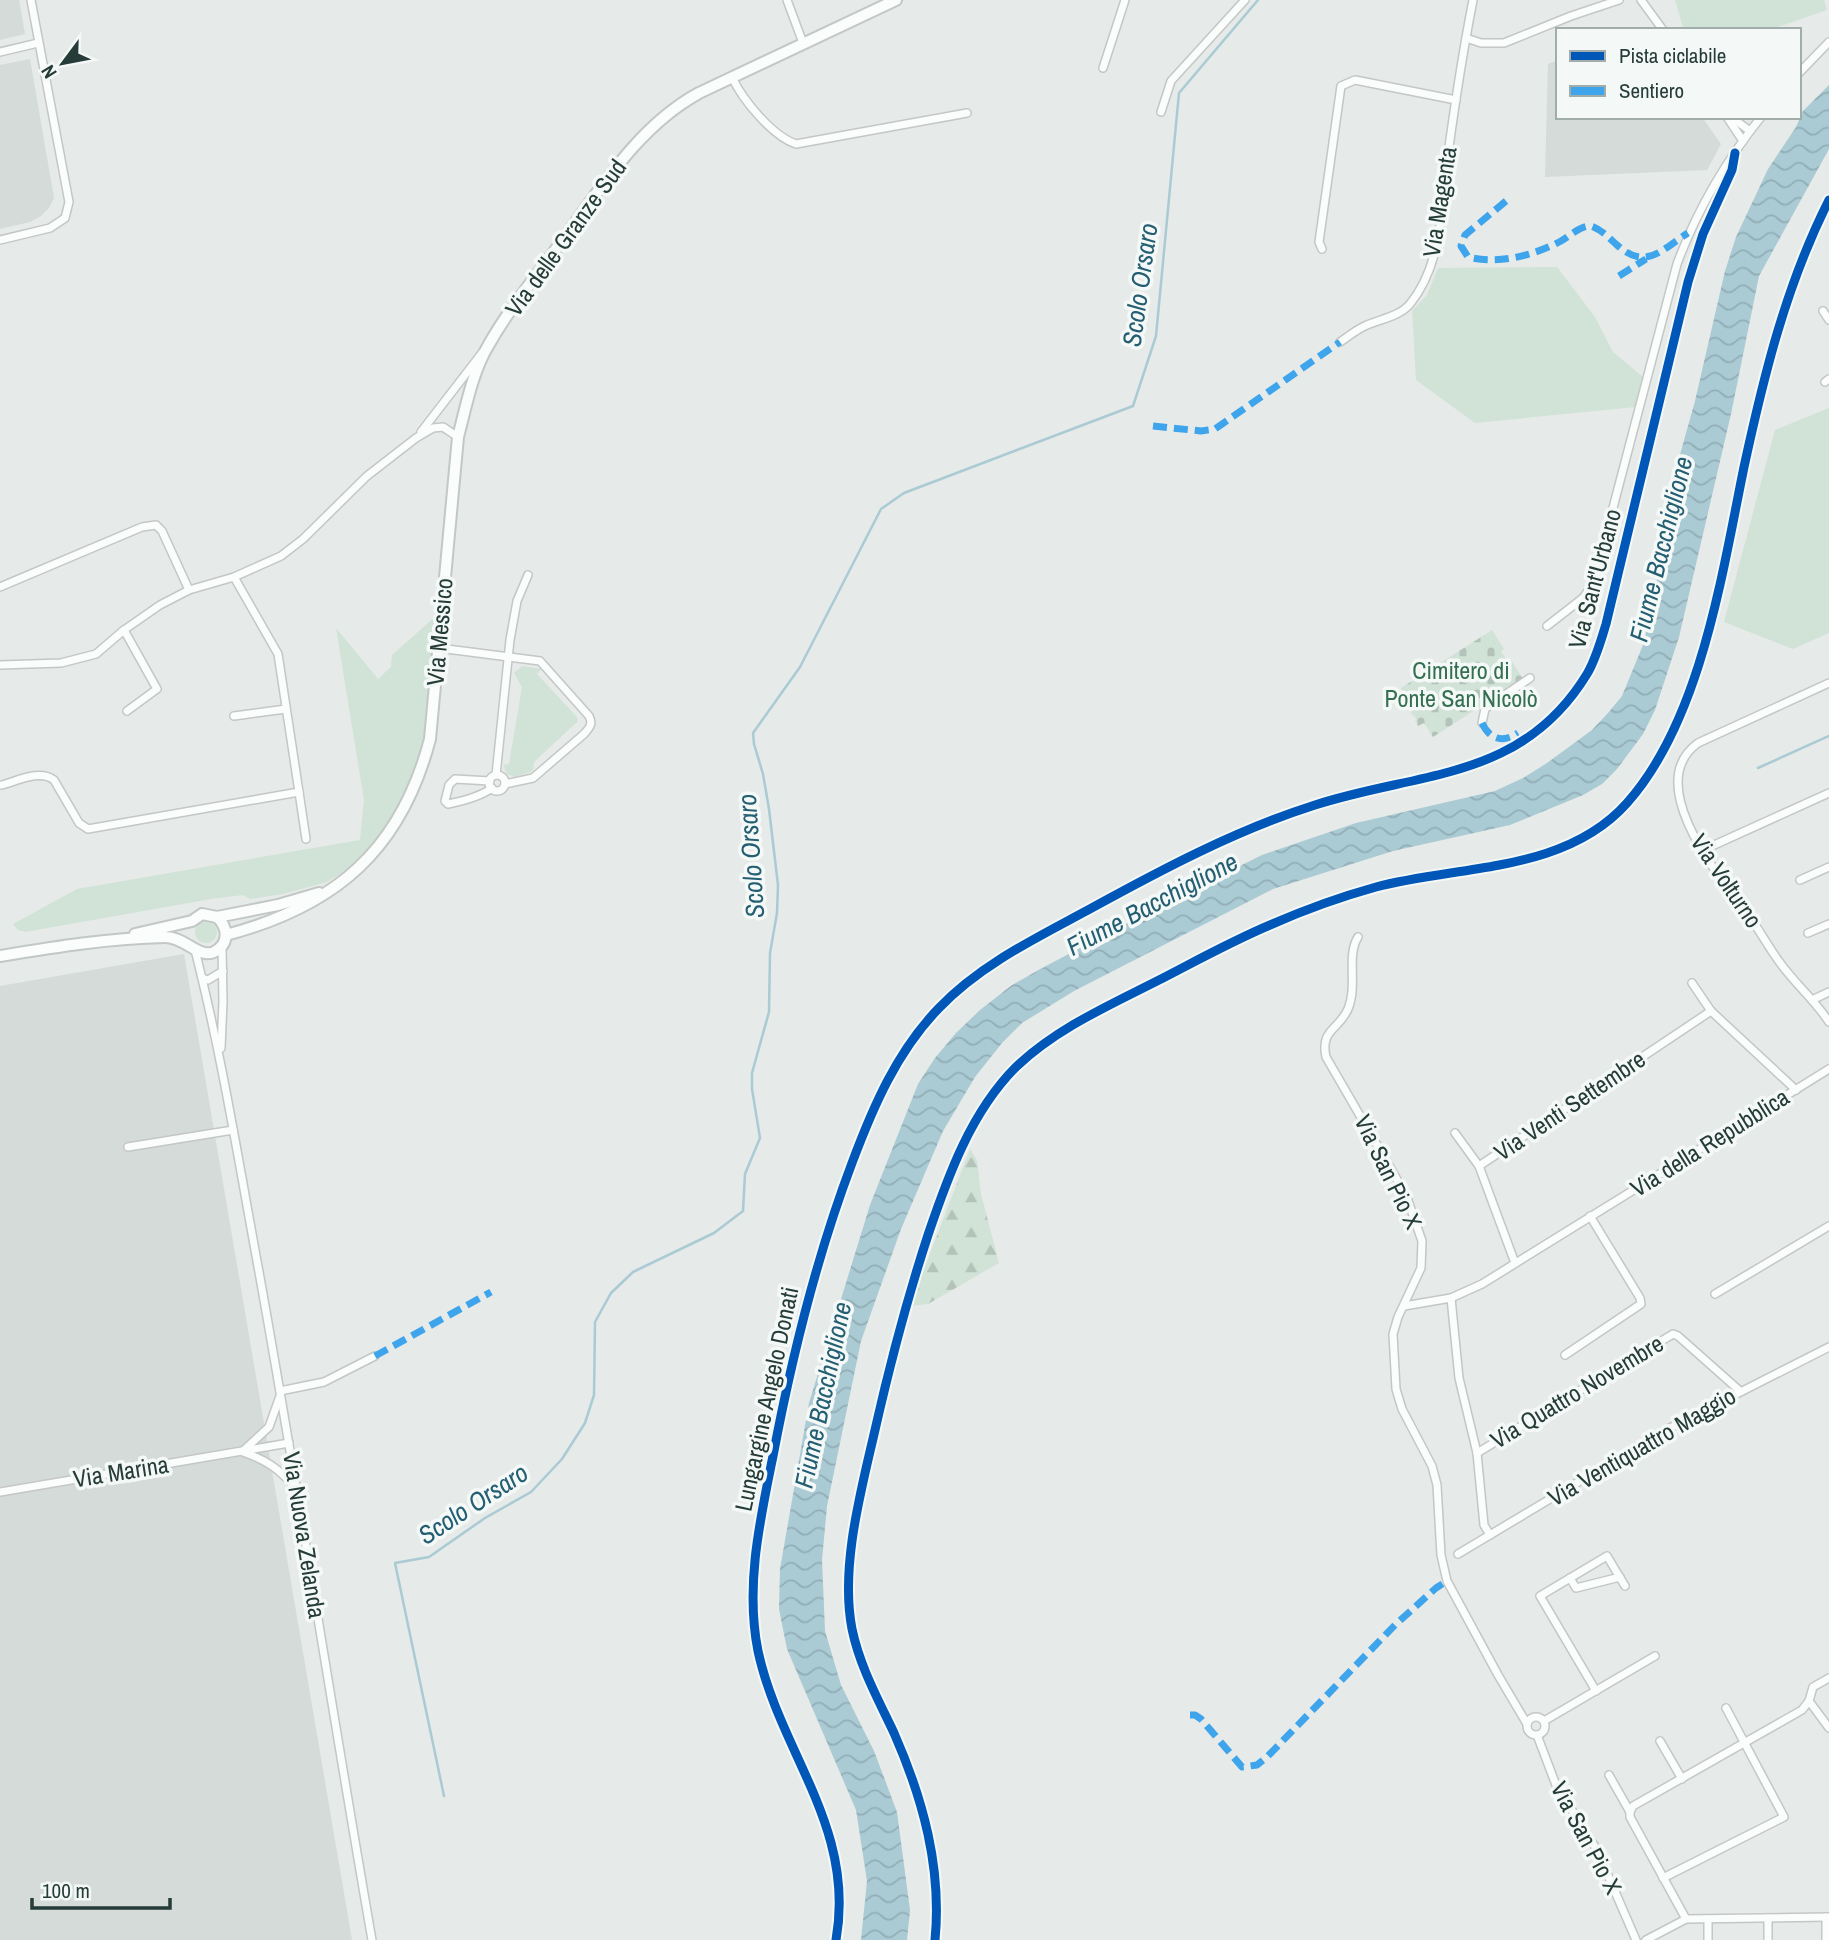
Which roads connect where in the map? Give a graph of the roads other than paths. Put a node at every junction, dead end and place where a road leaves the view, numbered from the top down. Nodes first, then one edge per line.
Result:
1 (31, 0) edge
2 (787, 0) edge
3 (896, 0) edge
4 (1125, 0) edge
5 (1245, 0) edge
6 (1474, 0) edge
7 (1619, 0) edge
8 (1641, 0) edge
9 (1662, 28) edge
10 (1465, 38) junction
11 (1829, 41) edge
12 (38, 43) junction
13 (803, 43) junction
14 (0, 52) edge
15 (1103, 68) dead end
16 (1801, 70) edge
17 (732, 77) junction
18 (1456, 100) junction
19 (1161, 112) dead end
20 (967, 113) dead end
21 (1730, 119) edge
22 (1732, 119) edge
23 (1760, 119) edge
24 (1751, 131) junction
25 (1743, 141) junction
26 (1735, 153) junction
27 (0, 240) edge
28 (1322, 249) dead end
29 (1824, 311) dead end
30 (1829, 320) edge
31 (1340, 342) dead end
32 (487, 347) junction
33 (416, 438) junction
34 (458, 438) junction
35 (528, 575) dead end
36 (234, 577) junction
37 (0, 587) edge
38 (189, 590) junction
39 (1547, 626) dead end
40 (124, 630) junction
41 (439, 648) junction
42 (508, 657) junction
43 (0, 665) edge
44 (1530, 678) dead end
45 (1829, 683) edge
46 (286, 709) junction
47 (127, 711) dead end
48 (234, 716) dead end
49 (1482, 723) dead end
50 (493, 782) junction
51 (1, 783) edge
52 (505, 784) junction
53 (299, 792) junction
54 (1829, 793) edge
55 (1267, 822) joint
56 (306, 839) dead end
57 (1701, 851) junction
58 (1829, 867) edge
59 (1800, 880) dead end
60 (332, 889) junction
61 (217, 917) junction
62 (192, 920) junction
63 (1829, 924) edge
64 (1808, 933) dead end
65 (226, 935) junction
66 (1358, 937) dead end
67 (119, 938) junction
68 (222, 946) junction
69 (192, 947) junction
70 (0, 956) edge
71 (223, 971) junction
72 (202, 978) junction
73 (1692, 983) dead end
74 (1829, 992) edge
75 (1812, 1000) junction
76 (1711, 1011) junction
77 (1829, 1022) edge
78 (221, 1059) junction
79 (1829, 1069) edge
80 (1796, 1090) junction
81 (233, 1130) junction
82 (1455, 1133) dead end
83 (128, 1147) dead end
84 (1479, 1167) junction
85 (1590, 1216) junction
86 (1829, 1226) edge
87 (1515, 1263) junction
88 (1715, 1294) dead end
89 (1451, 1298) junction
90 (1404, 1307) junction
91 (1829, 1347) edge
92 (1565, 1355) dead end
93 (375, 1356) dead end
94 (1740, 1391) junction
95 (281, 1392) junction
96 (289, 1443) junction
97 (242, 1452) junction
98 (1477, 1454) junction
99 (297, 1490) junction
100 (0, 1492) edge
101 (1490, 1535) junction
102 (1458, 1553) dead end
103 (1620, 1577) junction
104 (1570, 1578) junction
105 (1625, 1586) dead end
106 (1655, 1656) dead end
107 (1829, 1678) edge
108 (1596, 1691) junction
109 (1809, 1701) junction
110 (1726, 1708) dead end
111 (1544, 1721) junction
112 (1527, 1724) junction
113 (1829, 1728) edge
114 (1537, 1735) junction
115 (1660, 1741) dead end
116 (1744, 1743) junction
117 (1609, 1775) dead end
118 (1682, 1779) junction
119 (1630, 1812) junction
120 (1663, 1878) junction
121 (1827, 1917) edge
122 (1768, 1918) junction
123 (1686, 1919) junction
124 (1708, 1919) junction
125 (372, 1940) edge
126 (836, 1940) edge
127 (1636, 1940) edge
128 (1646, 1940) edge
129 (1708, 1940) edge
130 (1768, 1940) edge
131 (1826, 1940) edge

1 - 12 street
2 - 13 street
3 - 13 street, Via delle Granze Sud
4 - 15 street
5 - 19 street
6 - 10 street, Via Magenta
7 - 10 street
8 - 9 street
10 - 18 street, Via Magenta
11 - 16 street
12 - 14 street
12 - 27 street
13 - 17 street, Via delle Granze Sud
17 - 20 street
17 - 32 street, Via delle Granze Sud
18 - 28 street
18 - 31 street, Via Magenta
21 - 25 street
22 - 24 street
23 - 24 street, Via Sant'Urbano
24 - 25 street, Via Sant'Urbano
25 - 26 street, Via Sant'Urbano
26 - 39 street, Via Sant'Urbano
26 - 55 street, Via Sant'Urbano
29 - 30 street
32 - 33 street, Via delle Granze Sud
32 - 34 street, Via Messico
33 - 34 street, Via delle Granze Sud
33 - 36 street, Via delle Granze Sud
34 - 41 street, Via Messico
35 - 42 street
36 - 38 street, Via delle Granze Sud
36 - 46 street
37 - 38 street
38 - 40 street, Via delle Granze Sud
40 - 43 street, Via delle Granze Sud
40 - 47 street
41 - 42 street
41 - 60 street, Via Messico
42 - 50 street
42 - 52 street
44 - 49 street
45 - 57 street, Via Volturno
46 - 48 street
46 - 53 street
50 - 50 street
50 - 52 street
50 - 52 street
51 - 53 street
53 - 56 street
54 - 57 street
55 - 126 street, Lungargine Angelo Donati
57 - 75 street, Via Volturno
58 - 59 street
60 - 61 street, Via Messico
60 - 65 street, Via Messico
61 - 62 street, Via Messico
61 - 65 street
62 - 67 street, Via Messico
62 - 69 street
63 - 64 street
65 - 68 street
66 - 90 street, Via San Pio X
67 - 69 street, Via Messico
67 - 70 street, Via Messico
68 - 69 street, Via Messico
68 - 71 street, Via Nuova Zelanda
69 - 72 street, Via Nuova Zelanda
71 - 72 street
71 - 78 street, Via Nuova Zelanda
72 - 78 street, Via Nuova Zelanda
73 - 76 street
74 - 75 street
75 - 77 street, Via Volturno
76 - 80 street
76 - 84 street, Via Venti Settembre
78 - 81 street, Via Nuova Zelanda
79 - 80 street, Via della Repubblica
80 - 85 street, Via della Repubblica
81 - 83 street
81 - 95 street, Via Nuova Zelanda
82 - 84 street
84 - 87 street, Via Venti Settembre
85 - 87 street, Via della Repubblica
85 - 92 street
86 - 88 street
87 - 89 street, Via della Repubblica
89 - 90 street, Via della Repubblica
89 - 98 street
90 - 112 street, Via San Pio X
91 - 94 street, Via Ventiquattro Maggio
93 - 95 street
94 - 98 street, Via Quattro Novembre
94 - 101 street, Via Ventiquattro Maggio
95 - 96 street, Via Nuova Zelanda
95 - 97 street
96 - 97 street, Via Marina
96 - 99 street, Via Nuova Zelanda
97 - 99 street
97 - 100 street, Via Marina
98 - 101 street
99 - 125 street, Via Nuova Zelanda
101 - 102 street, Via Ventiquattro Maggio
103 - 104 street
103 - 104 street
103 - 105 street
104 - 108 street
106 - 108 street
107 - 109 street
108 - 111 street
109 - 113 street
109 - 116 street
110 - 116 street
111 - 112 street
111 - 114 street
112 - 114 street, Via San Pio X
114 - 127 street, Via San Pio X
115 - 118 street
116 - 118 street
116 - 120 street
117 - 119 street
118 - 119 street
119 - 120 street
120 - 123 street
121 - 122 street
121 - 131 street
122 - 124 street
122 - 130 street
123 - 124 street
123 - 128 street
124 - 129 street

